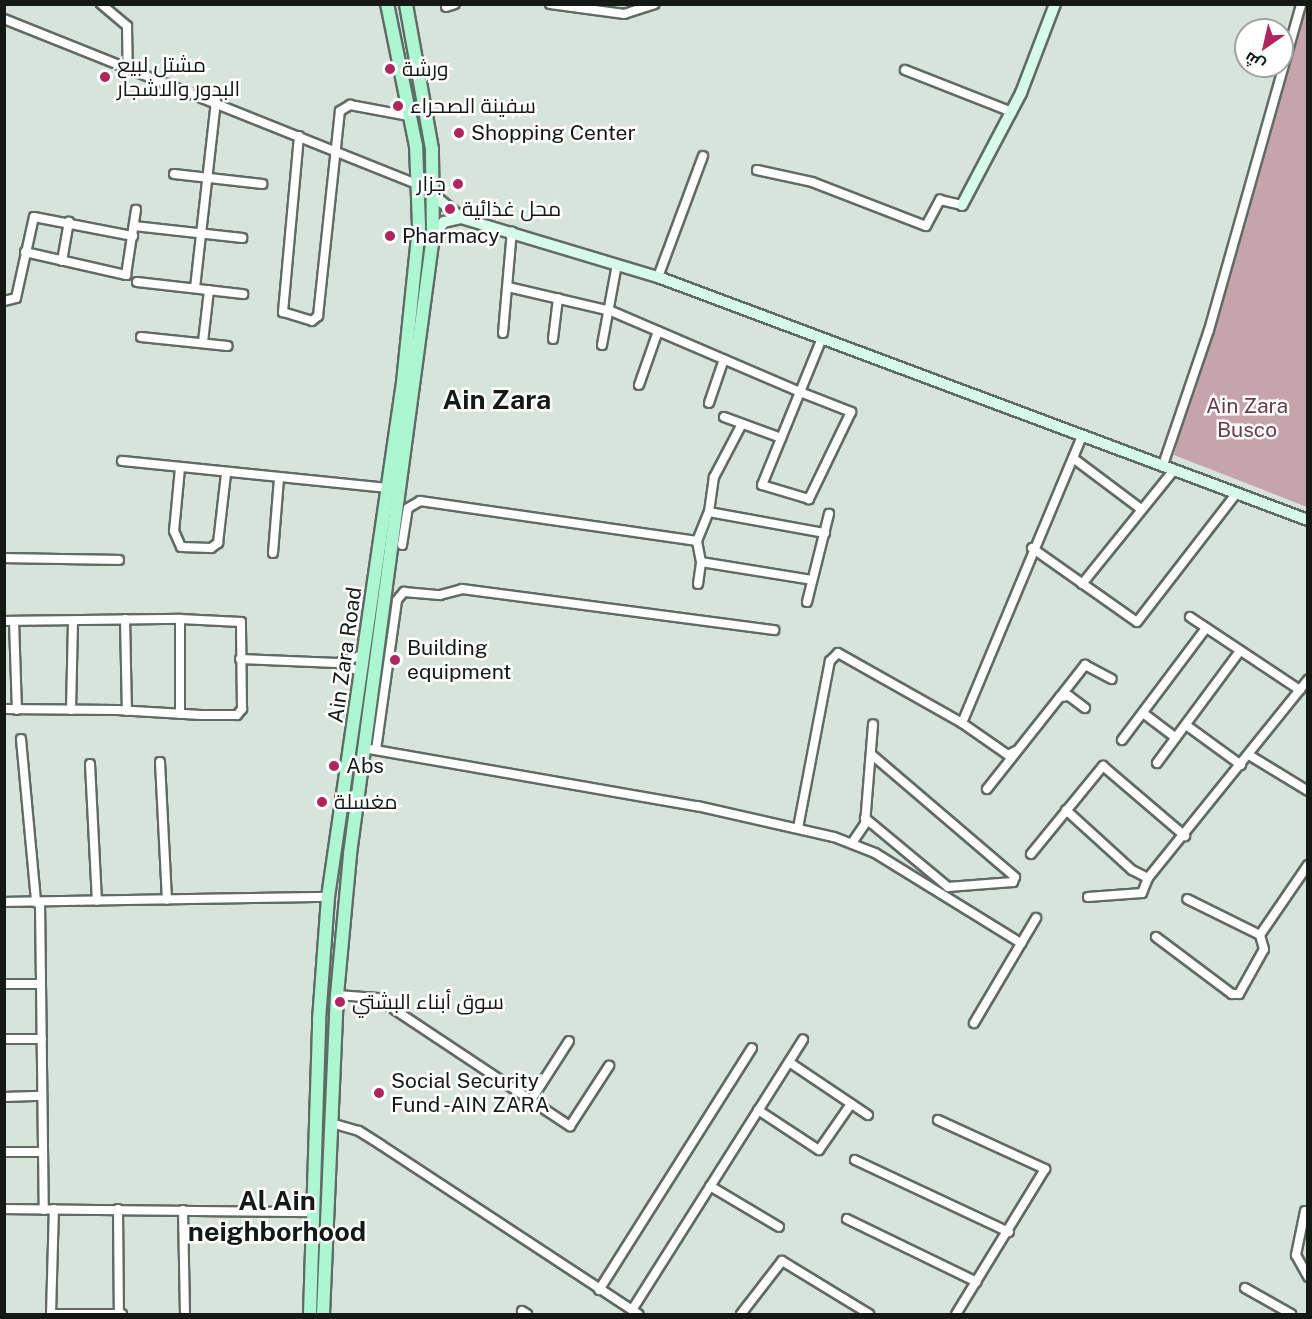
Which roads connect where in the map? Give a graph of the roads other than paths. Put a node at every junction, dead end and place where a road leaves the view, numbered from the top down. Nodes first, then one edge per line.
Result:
1 (101, 4) edge
2 (387, 4) edge
3 (406, 4) edge
4 (454, 4) edge
5 (550, 4) edge
6 (654, 4) edge
7 (1054, 4) edge
8 (1301, 4) edge
9 (446, 8) dead end
10 (4, 19) edge
11 (128, 65) junction
12 (905, 70) dead end
13 (216, 101) junction
14 (1012, 112) junction
15 (410, 116) junction
16 (299, 136) junction
17 (332, 150) junction
18 (703, 156) dead end
19 (757, 170) dead end
20 (174, 174) dead end
21 (209, 178) junction
22 (262, 184) dead end
23 (418, 185) junction
24 (433, 195) junction
25 (962, 206) joint
26 (136, 210) dead end
27 (461, 218) junction
28 (69, 222) junction
29 (134, 226) junction
30 (512, 231) junction
31 (202, 234) junction
32 (133, 236) junction
33 (433, 236) junction
34 (242, 238) dead end
35 (25, 252) junction
36 (62, 261) junction
37 (617, 264) junction
38 (658, 277) junction
39 (137, 282) dead end
40 (508, 287) junction
41 (195, 288) junction
42 (209, 290) junction
43 (243, 294) dead end
44 (558, 298) junction
45 (4, 301) edge
46 (611, 311) junction
47 (658, 331) junction
48 (503, 333) dead end
49 (141, 337) dead end
50 (822, 338) junction
51 (553, 339) dead end
52 (203, 342) junction
53 (602, 345) dead end
54 (228, 346) dead end
55 (724, 359) junction
56 (639, 385) dead end
57 (800, 392) junction
58 (709, 403) dead end
59 (724, 417) dead end
60 (742, 424) junction
61 (1082, 436) junction
62 (781, 438) junction
63 (1073, 458) junction
64 (122, 461) dead end
65 (1168, 467) junction
66 (180, 468) junction
67 (226, 474) junction
68 (279, 478) junction
69 (389, 488) junction
70 (1236, 494) junction
71 (1141, 509) junction
72 (709, 512) junction
73 (829, 514) dead end
74 (1308, 520) edge
75 (825, 533) junction
76 (697, 541) junction
77 (402, 545) dead end
78 (1032, 548) junction
79 (273, 553) dead end
80 (4, 558) edge
81 (120, 560) dead end
82 (701, 562) junction
83 (812, 580) junction
84 (698, 584) dead end
85 (1082, 584) junction
86 (807, 602) dead end
87 (1190, 617) dead end
88 (126, 619) junction
89 (180, 620) junction
90 (4, 621) edge
91 (14, 621) junction
92 (73, 622) junction
93 (1206, 628) junction
94 (774, 630) dead end
95 (1240, 651) junction
96 (364, 655) junction
97 (240, 659) junction
98 (337, 663) junction
99 (362, 672) junction
100 (1111, 679) dead end
101 (1308, 680) edge
102 (1300, 690) junction
103 (1060, 697) junction
104 (1084, 708) dead end
105 (4, 710) edge
106 (17, 710) junction
107 (71, 710) junction
108 (127, 711) junction
109 (1143, 713) junction
110 (180, 714) junction
111 (962, 723) junction
112 (873, 724) dead end
113 (1186, 726) junction
114 (1176, 738) junction
115 (21, 739) dead end
116 (1122, 740) dead end
117 (370, 749) junction
118 (1016, 751) junction
119 (871, 754) junction
120 (1249, 755) junction
121 (160, 762) dead end
122 (1157, 763) dead end
123 (90, 764) dead end
124 (1241, 765) junction
125 (987, 789) dead end
126 (1308, 791) edge
127 (1066, 810) junction
128 (865, 818) junction
129 (798, 828) junction
130 (1185, 836) junction
131 (852, 843) junction
132 (1031, 854) dead end
133 (1308, 865) edge
134 (1148, 878) junction
135 (328, 897) junction
136 (1088, 897) dead end
137 (1187, 899) dead end
138 (167, 900) junction
139 (97, 901) junction
140 (4, 902) edge
141 (38, 902) junction
142 (1036, 918) dead end
143 (1260, 935) junction
144 (1156, 937) dead end
145 (1021, 943) junction
146 (4, 984) edge
147 (41, 984) junction
148 (337, 995) junction
149 (974, 1023) dead end
150 (4, 1039) edge
151 (42, 1039) junction
152 (803, 1040) dead end
153 (569, 1041) dead end
154 (752, 1048) dead end
155 (789, 1062) junction
156 (609, 1066) dead end
157 (42, 1096) junction
158 (4, 1097) edge
159 (531, 1100) junction
160 (851, 1104) junction
161 (759, 1110) junction
162 (868, 1115) dead end
163 (938, 1120) dead end
164 (331, 1123) junction
165 (4, 1152) edge
166 (43, 1152) junction
167 (855, 1160) dead end
168 (711, 1186) junction
169 (4, 1209) edge
170 (54, 1209) junction
171 (118, 1209) junction
172 (44, 1210) junction
173 (183, 1210) junction
174 (1305, 1211) dead end
175 (314, 1212) junction
176 (847, 1219) dead end
177 (779, 1227) dead end
178 (1009, 1232) junction
179 (1308, 1277) edge
180 (977, 1282) junction
181 (1245, 1288) dead end
182 (599, 1290) junction
183 (635, 1312) edge
184 (52, 1314) edge
185 (122, 1314) edge
186 (185, 1314) edge
187 (310, 1314) edge
188 (323, 1314) edge
189 (741, 1314) edge
190 (869, 1314) edge
191 (956, 1314) edge
192 (1291, 1314) edge

1 - 11 street
2 - 15 main road, Ain Zara Road
3 - 24 main road, Ain Zara Road
4 - 9 street
5 - 6 street
7 - 14 main road
8 - 65 street
10 - 11 street
11 - 13 street
12 - 14 street
13 - 16 street
13 - 21 street
14 - 25 main road
15 - 17 street
15 - 23 main road, Ain Zara Road
16 - 17 street
16 - 17 street
17 - 23 street
18 - 38 street
19 - 25 street
20 - 21 street
21 - 22 street
21 - 31 street
23 - 69 main road, Ain Zara Road
24 - 27 main road
24 - 33 main road, Ain Zara Road
26 - 29 street
27 - 30 main road
27 - 33 main road
28 - 32 street
28 - 35 street
28 - 36 street
29 - 31 street
29 - 32 street
30 - 37 main road
30 - 40 street
31 - 34 street
31 - 41 street
32 - 36 street
33 - 117 main road, Ain Zara Road
35 - 36 street
35 - 45 street
37 - 38 main road
37 - 46 street
38 - 50 main road
39 - 41 street
40 - 44 street
40 - 48 street
41 - 42 street
42 - 43 street
42 - 52 street
44 - 46 street
44 - 51 street
46 - 47 street
46 - 53 street
47 - 55 street
47 - 56 street
49 - 52 street
50 - 57 street
50 - 61 main road
52 - 54 street
55 - 57 street
55 - 58 street
57 - 62 street
57 - 62 street
59 - 60 street
60 - 62 street
60 - 72 street
61 - 63 street
61 - 65 main road
63 - 71 street
63 - 78 street
64 - 66 street
65 - 70 main road
65 - 71 street
66 - 67 street
66 - 67 street
67 - 68 street
68 - 69 street
68 - 79 street
69 - 96 main road, Ain Zara Road
70 - 74 main road
70 - 85 street
71 - 85 street
72 - 75 street
72 - 76 street
73 - 75 street
75 - 83 street
76 - 77 street
76 - 82 street
78 - 85 street
78 - 111 street
80 - 81 street
82 - 83 street
82 - 84 street
83 - 86 street
87 - 93 street
88 - 89 street
88 - 92 street
88 - 108 street
89 - 97 street
89 - 110 street
90 - 91 street
91 - 92 street
91 - 106 street
92 - 107 street
93 - 95 street
93 - 109 street
94 - 117 street
95 - 102 street
95 - 113 street
96 - 98 street
96 - 99 main road, Ain Zara Road
97 - 98 street
97 - 110 street
98 - 99 street
99 - 135 main road, Ain Zara Road
100 - 103 street
101 - 102 street
102 - 120 street
103 - 104 street
103 - 118 street
105 - 106 street
106 - 107 street
107 - 108 street
108 - 110 street
109 - 114 street
109 - 116 street
111 - 118 street
111 - 129 street
112 - 119 street
113 - 114 street
113 - 124 street
114 - 122 street
115 - 141 street
117 - 129 street
117 - 148 main road, Ain Zara Road
118 - 125 street
119 - 128 street
119 - 128 street
120 - 124 street
120 - 126 street
121 - 138 street
123 - 139 street
124 - 130 street
127 - 130 street
127 - 132 street
127 - 134 street
128 - 131 street
129 - 131 street
130 - 134 street
131 - 145 street
133 - 143 street
134 - 136 street
135 - 138 street
135 - 175 main road, Ain Zara Road
137 - 143 street
138 - 139 street
139 - 141 street
140 - 141 street
141 - 147 street
142 - 145 street
143 - 144 street
145 - 149 street
146 - 147 street
147 - 151 street
148 - 159 street
148 - 164 main road, Ain Zara Road
150 - 151 street
151 - 157 street
152 - 155 street
153 - 159 street
154 - 182 street
155 - 160 street
155 - 161 street
156 - 159 street
157 - 158 street
157 - 166 street
160 - 161 street
160 - 162 street
161 - 168 street
163 - 178 street
164 - 182 street
164 - 188 main road, Ain Zara Road
165 - 166 street
166 - 172 street
167 - 178 street
168 - 177 street
168 - 183 street
169 - 172 street
170 - 171 street
170 - 172 street
170 - 184 street
171 - 173 street
171 - 185 street
173 - 175 street
173 - 186 street
174 - 179 street
175 - 187 main road, Ain Zara Road
176 - 180 street
178 - 180 street
180 - 191 street
181 - 192 street
182 - 183 street
184 - 185 street
189 - 190 street

